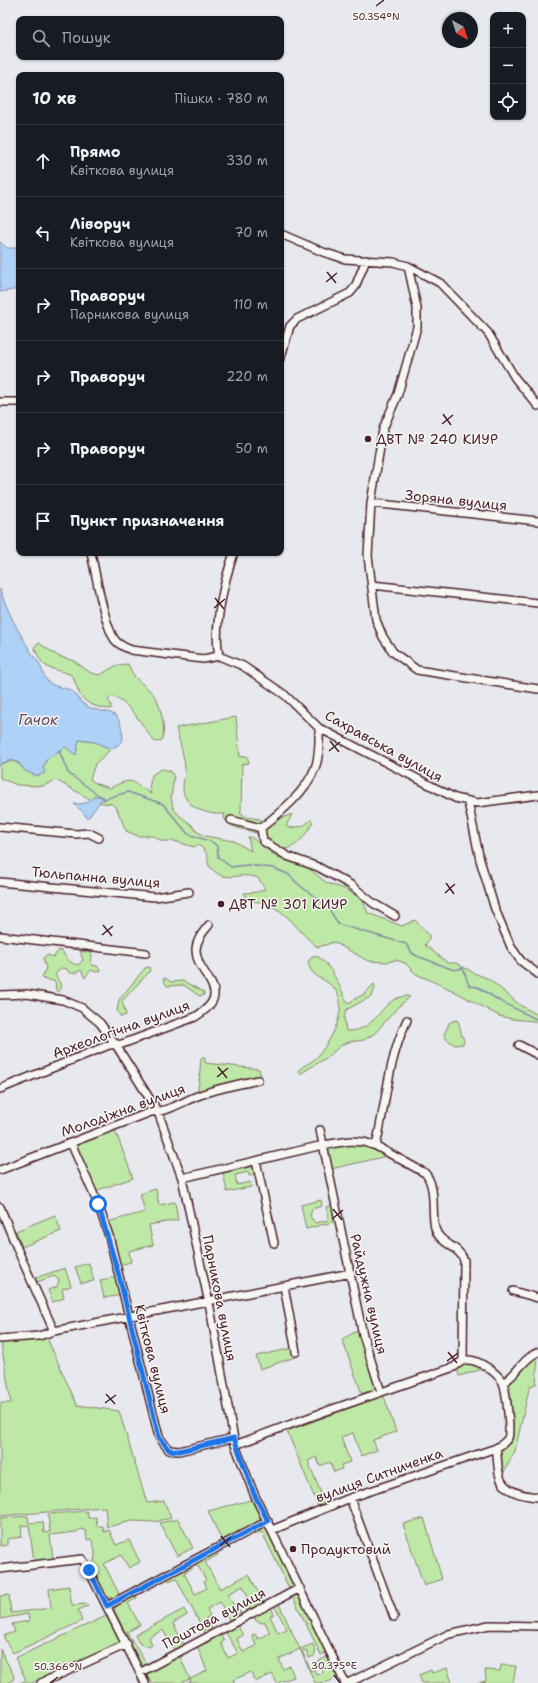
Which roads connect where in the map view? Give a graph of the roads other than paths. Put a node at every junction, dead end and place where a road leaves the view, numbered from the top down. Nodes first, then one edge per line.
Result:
1 (284, 235) edge
2 (366, 260) junction
3 (408, 266) junction
4 (284, 347) edge
5 (0, 402) edge
6 (16, 402) edge
7 (538, 406) edge
8 (371, 504) junction
9 (538, 522) edge
10 (92, 556) edge
11 (233, 556) edge
12 (372, 586) junction
13 (538, 603) edge
14 (219, 656) junction
15 (538, 689) edge
16 (319, 728) junction
17 (538, 795) edge
18 (468, 802) junction
19 (231, 820) dead end
20 (0, 827) edge
21 (262, 828) junction
22 (99, 838) dead end
23 (0, 882) edge
24 (189, 892) dead end
25 (396, 916) dead end
26 (209, 924) dead end
27 (0, 936) edge
28 (146, 953) dead end
29 (538, 974) edge
30 (0, 995) edge
31 (407, 1020) dead end
32 (116, 1045) junction
33 (519, 1045) dead end
34 (538, 1055) edge
35 (258, 1080) dead end
36 (0, 1089) edge
37 (158, 1112) junction
38 (320, 1130) dead end
39 (71, 1142) junction
40 (323, 1145) junction
41 (376, 1146) junction
42 (256, 1161) junction
43 (0, 1170) edge
44 (182, 1178) junction
45 (0, 1207) edge
46 (274, 1243) dead end
47 (351, 1273) junction
48 (284, 1286) junction
49 (513, 1290) dead end
50 (538, 1298) edge
51 (208, 1300) junction
52 (129, 1317) junction
53 (54, 1331) junction
54 (0, 1340) edge
55 (296, 1352) dead end
56 (538, 1352) edge
57 (463, 1361) junction
58 (503, 1383) junction
59 (381, 1392) junction
60 (234, 1442) junction
61 (496, 1448) junction
62 (538, 1497) edge
63 (350, 1498) junction
64 (268, 1521) junction
65 (272, 1530) junction
66 (0, 1568) edge
67 (300, 1588) junction
68 (107, 1606) junction
69 (394, 1617) dead end
70 (538, 1626) edge
71 (127, 1644) junction
72 (141, 1672) junction
73 (344, 1682) edge
74 (41, 1683) edge
75 (145, 1683) edge

1 - 2 street
2 - 3 street
2 - 4 street
3 - 7 street
3 - 8 street
5 - 6 street
8 - 9 street, Зоряна вулиця
8 - 12 street
10 - 14 street
11 - 14 street
12 - 13 street
12 - 15 street
14 - 16 street, Сахравська вулиця
16 - 18 street, Сахравська вулиця
16 - 21 street
17 - 18 street, Сахравська вулиця
18 - 29 street
19 - 21 street
20 - 22 street
21 - 25 street
23 - 24 street, Тюльпанна вулиця
26 - 32 street, Археологічна вулиця
27 - 28 street
30 - 32 street, Парникова вулиця
31 - 41 street
32 - 36 street, Археологічна вулиця
32 - 37 street, Парникова вулиця
33 - 34 street
35 - 37 street, Молодіжна вулиця
37 - 39 street, Молодіжна вулиця
37 - 44 street, Парникова вулиця
38 - 40 street, Райдужна вулиця
39 - 43 street, Молодіжна вулиця
39 - 52 street, Квіткова вулиця
40 - 41 street
40 - 42 street
40 - 47 street, Райдужна вулиця
41 - 57 street
42 - 44 street
42 - 46 street
44 - 51 street, Парникова вулиця
45 - 53 street
47 - 48 street
47 - 59 street, Райдужна вулиця
48 - 51 street
48 - 55 street
49 - 50 street
51 - 52 street
51 - 60 street, Парникова вулиця
52 - 53 street
52 - 60 street, Квіткова вулиця
53 - 54 street
56 - 58 street
57 - 58 street
57 - 59 street
58 - 61 street
59 - 60 street
60 - 64 street, Парникова вулиця
61 - 62 street
61 - 63 street, вулиця Ситниченка
63 - 65 street, вулиця Ситниченка
63 - 69 street
64 - 65 street, Парникова вулиця
64 - 68 street
65 - 67 street, Парникова вулиця
66 - 68 street
67 - 72 street, Поштова вулиця
67 - 73 street, Парникова вулиця
68 - 71 street
70 - 73 street
71 - 72 street
71 - 74 street
72 - 75 street

